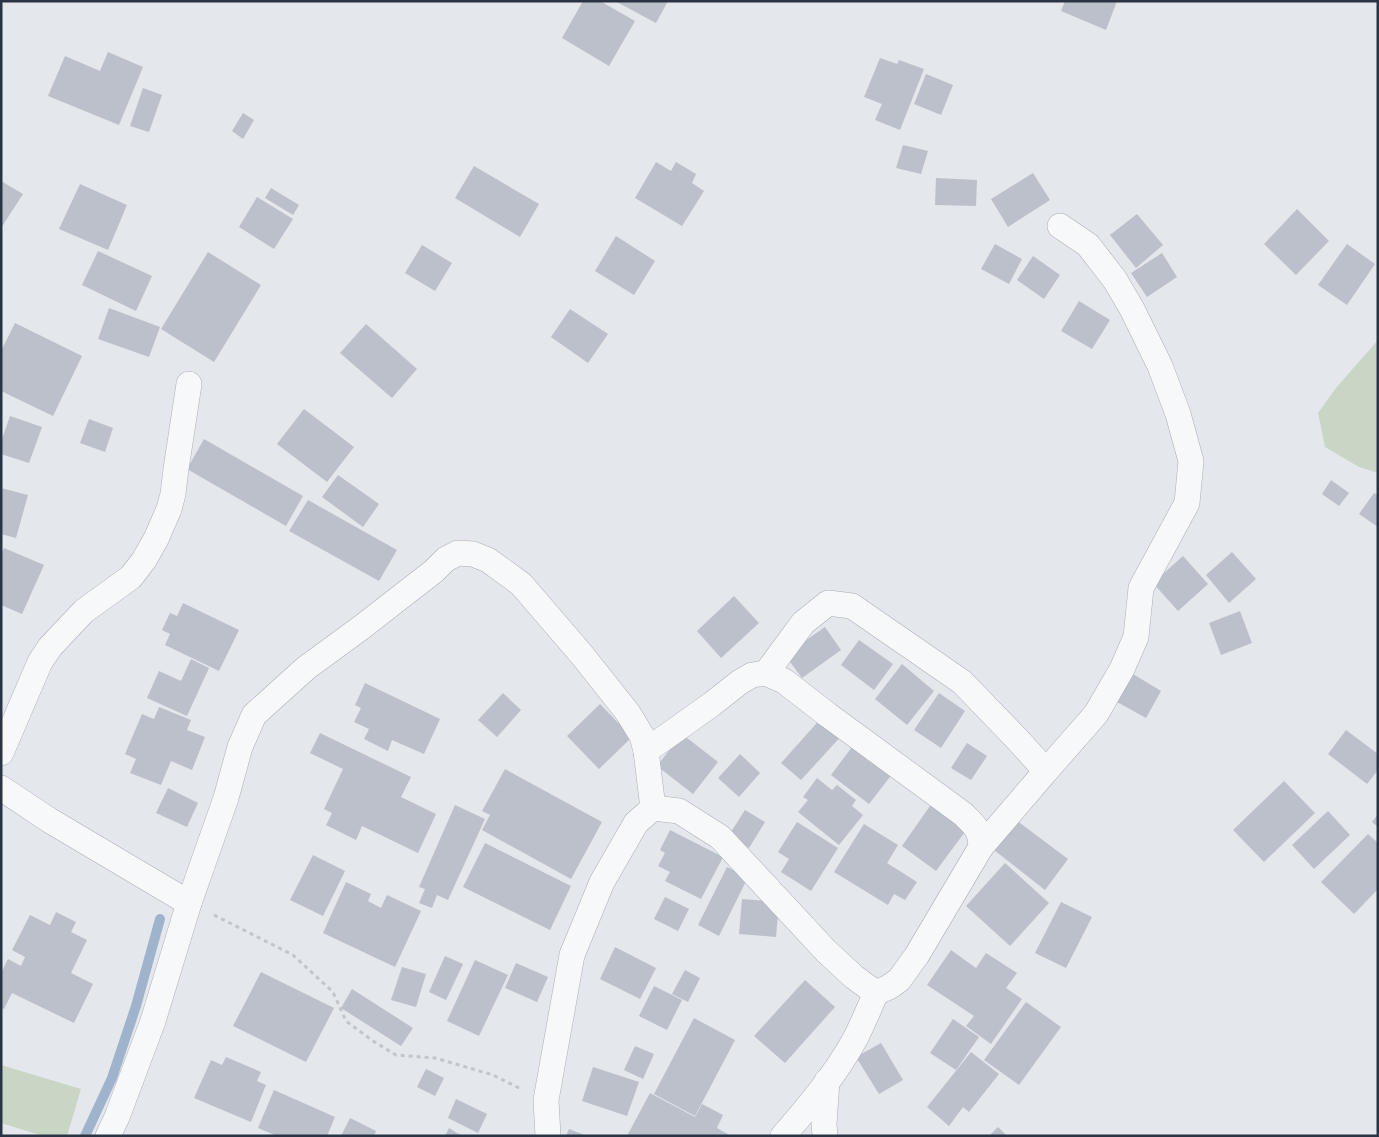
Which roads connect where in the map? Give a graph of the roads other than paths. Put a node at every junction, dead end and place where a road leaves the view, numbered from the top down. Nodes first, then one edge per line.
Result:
1 (1060, 226) dead end
2 (189, 384) dead end
3 (766, 673) junction
4 (646, 751) junction
5 (1, 752) edge
6 (1046, 771) junction
7 (1, 788) edge
8 (653, 808) junction
9 (981, 847) junction
10 (189, 903) junction
11 (876, 993) junction
12 (827, 1081) junction
13 (108, 1136) edge
14 (548, 1136) edge
15 (783, 1136) edge
16 (825, 1136) edge

1 - 6 street
2 - 5 street
3 - 4 street
3 - 6 street
3 - 9 street
4 - 8 street
4 - 10 street
6 - 9 street
7 - 10 street
8 - 11 street
8 - 14 street
9 - 11 street
10 - 13 street
11 - 12 street
12 - 15 street
12 - 16 street

